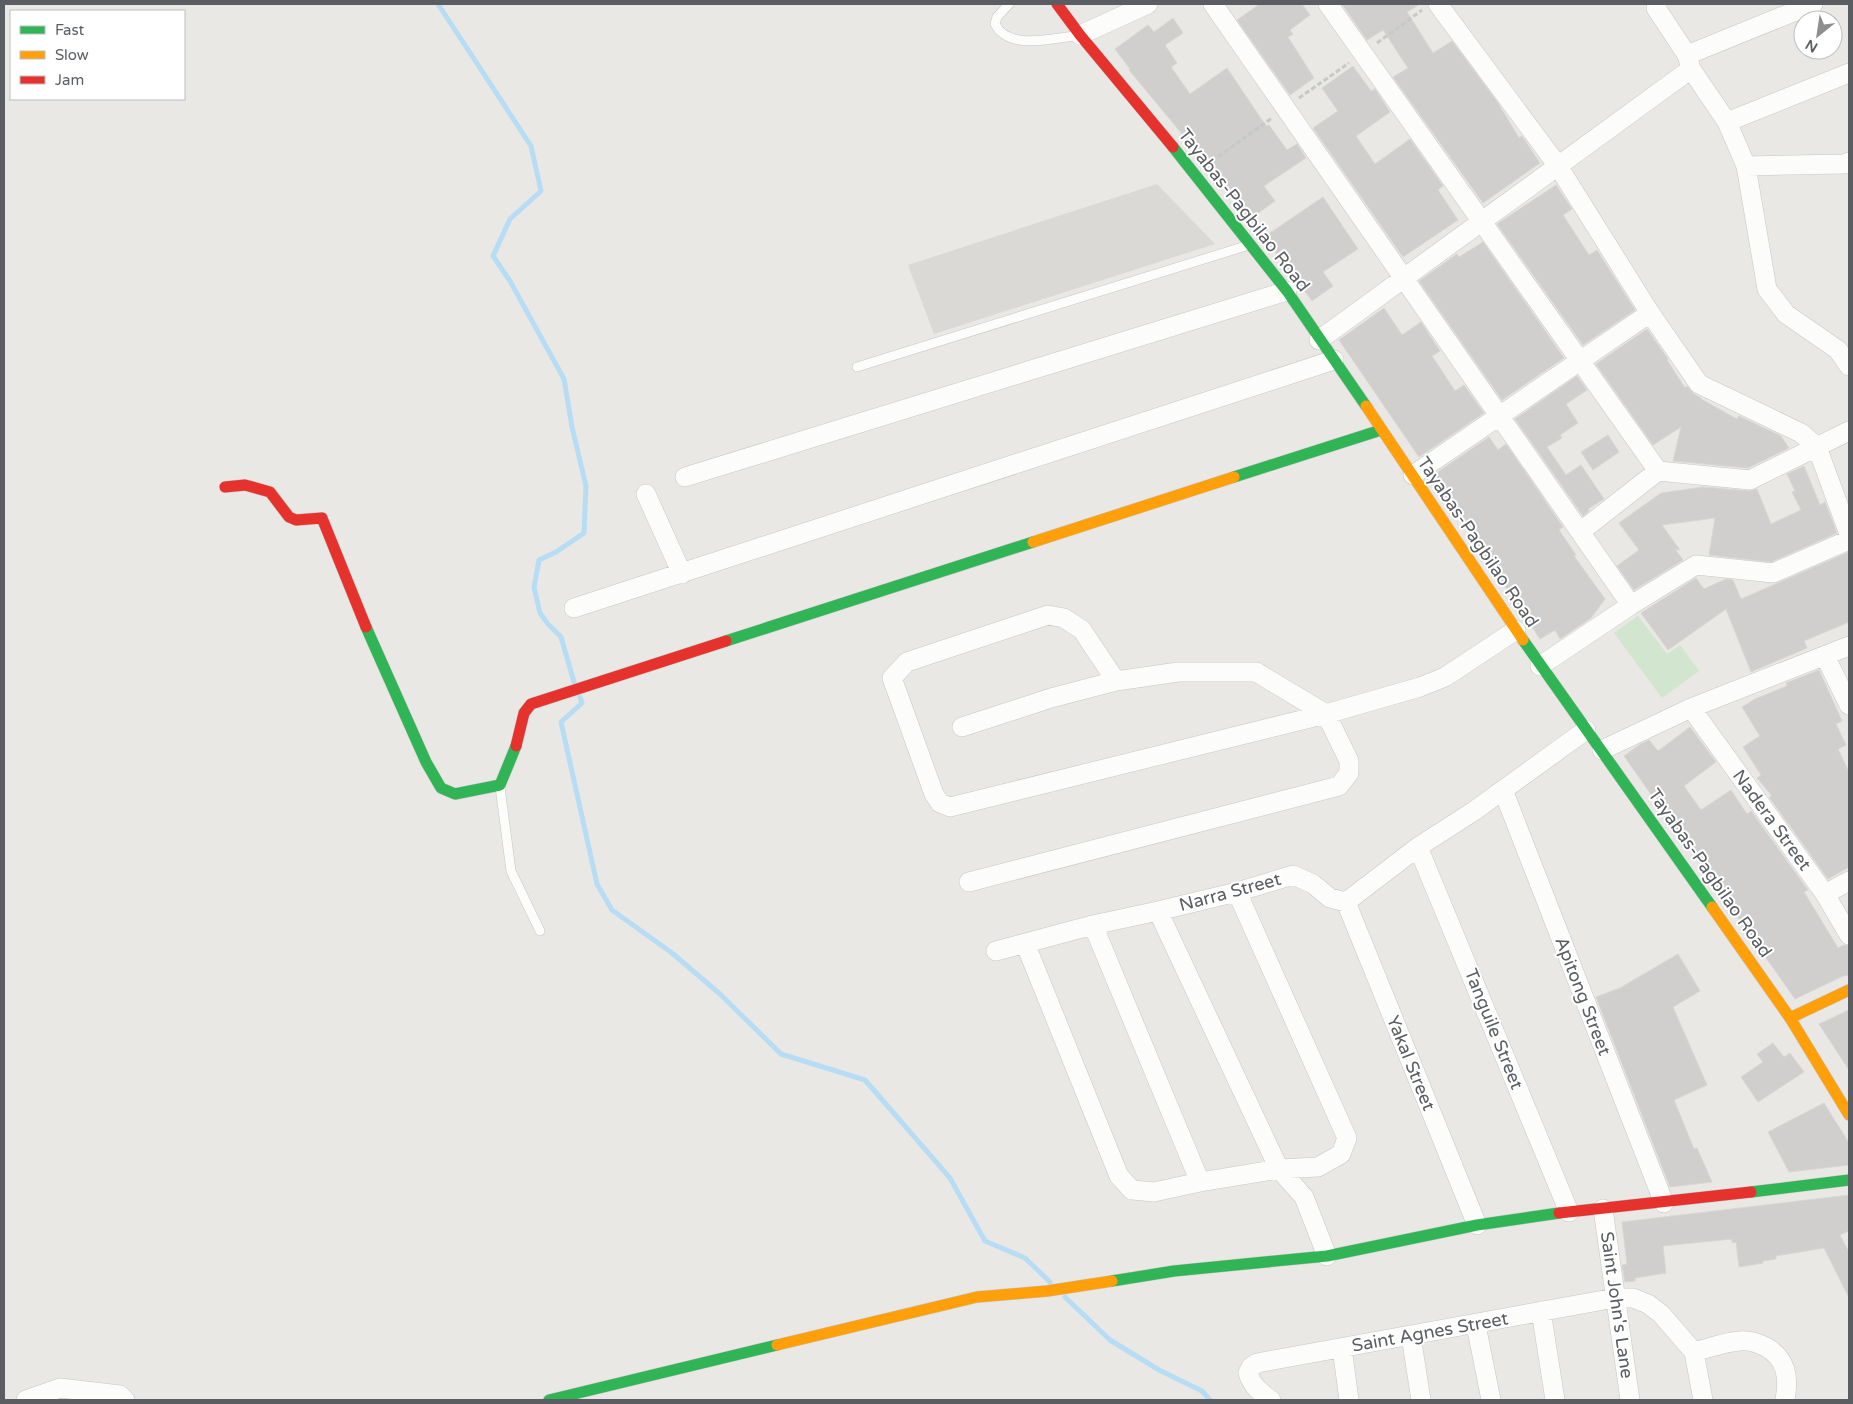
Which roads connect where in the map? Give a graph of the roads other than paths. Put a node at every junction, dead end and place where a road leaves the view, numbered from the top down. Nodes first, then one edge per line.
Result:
1 (1009, 4) edge
2 (1057, 4) edge
3 (1148, 4) edge
4 (1212, 4) edge
5 (1328, 4) edge
6 (1657, 4) edge
7 (1813, 4) edge
8 (1431, 6) edge
9 (1080, 35) junction
10 (1689, 62) junction
11 (1849, 73) edge
12 (1727, 122) junction
13 (1848, 165) edge
14 (1558, 166) junction
15 (1746, 166) junction
16 (1482, 222) junction
17 (1252, 245) junction
18 (1404, 278) junction
19 (1286, 291) junction
20 (1650, 313) junction
21 (1319, 340) junction
22 (1334, 360) junction
23 (1580, 361) junction
24 (1849, 366) edge
25 (857, 368) dead end
26 (1499, 416) junction
27 (1381, 430) junction
28 (1849, 431) edge
29 (1818, 447) junction
30 (1658, 471) junction
31 (1413, 475) junction
32 (685, 477) dead end
33 (225, 487) dead end
34 (646, 494) dead end
35 (1580, 532) junction
36 (1849, 534) edge
37 (1849, 540) edge
38 (682, 574) junction
39 (1630, 605) junction
40 (574, 608) dead end
41 (1516, 630) junction
42 (1849, 646) edge
43 (1825, 656) junction
44 (1540, 666) junction
45 (1116, 681) junction
46 (1849, 705) edge
47 (1691, 708) junction
48 (1326, 714) junction
49 (962, 727) dead end
50 (1586, 730) junction
51 (1602, 750) junction
52 (500, 784) junction
53 (1503, 790) junction
54 (1418, 847) junction
55 (1849, 881) edge
56 (968, 882) dead end
57 (1237, 892) junction
58 (1825, 894) junction
59 (1346, 902) junction
60 (1158, 912) junction
61 (1093, 925) junction
62 (540, 931) dead end
63 (1849, 935) edge
64 (1024, 944) junction
65 (996, 951) dead end
66 (1849, 990) edge
67 (1790, 1018) junction
68 (1849, 1115) edge
69 (1279, 1169) junction
70 (1849, 1180) edge
71 (1200, 1182) junction
72 (1664, 1203) junction
73 (1603, 1209) junction
74 (1569, 1212) junction
75 (1477, 1225) junction
76 (1327, 1256) junction
77 (1616, 1298) junction
78 (1541, 1311) junction
79 (1476, 1325) junction
80 (1411, 1336) junction
81 (1342, 1348) junction
82 (1694, 1352) junction
83 (26, 1400) edge
84 (125, 1400) edge
85 (549, 1400) edge
86 (1270, 1400) edge
87 (1349, 1400) edge
88 (1421, 1400) edge
89 (1491, 1400) edge
90 (1555, 1400) edge
91 (1630, 1400) edge
92 (1703, 1400) edge
93 (1785, 1400) edge

1 - 9 lane
2 - 9 street, Tayabas-Pagbilao Road
3 - 9 street
4 - 18 street
5 - 16 street
6 - 10 street
7 - 10 street
8 - 14 street
9 - 17 street, Tayabas-Pagbilao Road
10 - 12 street
10 - 14 street
11 - 12 street
12 - 15 street
13 - 15 street
14 - 16 street
14 - 20 street
15 - 24 street
16 - 18 street
16 - 23 street
17 - 19 street, Tayabas-Pagbilao Road
17 - 25 lane
18 - 21 street
18 - 26 street
19 - 21 street, Tayabas-Pagbilao Road
19 - 32 street
20 - 23 street
20 - 29 street
21 - 22 street, Tayabas-Pagbilao Road
22 - 27 street, Tayabas-Pagbilao Road
22 - 38 street
23 - 26 street
23 - 30 street
26 - 31 street
26 - 35 street
27 - 31 street, Tayabas-Pagbilao Road
27 - 52 street
28 - 29 street
29 - 30 street
29 - 36 street
30 - 35 street
31 - 41 street, Tayabas-Pagbilao Road
33 - 52 street
34 - 38 street
35 - 39 street
37 - 39 street
38 - 40 street
39 - 44 street
41 - 44 street, Tayabas-Pagbilao Road
41 - 48 street
42 - 43 street
43 - 46 street
43 - 47 street
44 - 50 street, Tayabas-Pagbilao Road
45 - 48 street
45 - 48 street
45 - 49 street
47 - 51 street
47 - 58 street, Nadera Street
48 - 56 street
50 - 51 street, Tayabas-Pagbilao Road
50 - 53 street
51 - 67 street, Tayabas-Pagbilao Road
52 - 62 lane
53 - 54 street
53 - 72 street, Apitong Street
54 - 59 street
54 - 74 street, Tanguile Street
55 - 58 street
57 - 59 street, Narra Street
57 - 60 street, Narra Street
57 - 69 street
58 - 63 street, Nadera Street
59 - 75 street, Yakal Street
60 - 61 street, Narra Street
60 - 69 street
61 - 64 street, Narra Street
61 - 71 street
64 - 65 street, Narra Street
64 - 71 street
66 - 67 street
67 - 68 street, Tayabas-Pagbilao Road
69 - 71 street
69 - 76 street
70 - 72 street
72 - 73 street
73 - 74 street
73 - 77 street, Saint John's Lane
74 - 75 street
75 - 76 street
76 - 85 street
77 - 78 street, Saint Agnes Street
77 - 82 street, Saint Agnes Street
77 - 91 street, Saint John's Lane
78 - 79 street, Saint Agnes Street
78 - 90 street
79 - 80 street, Saint Agnes Street
79 - 89 street
80 - 81 street, Saint Agnes Street
80 - 88 street
81 - 86 street, Saint Agnes Street
81 - 87 street
82 - 92 street
82 - 93 street
83 - 84 street

